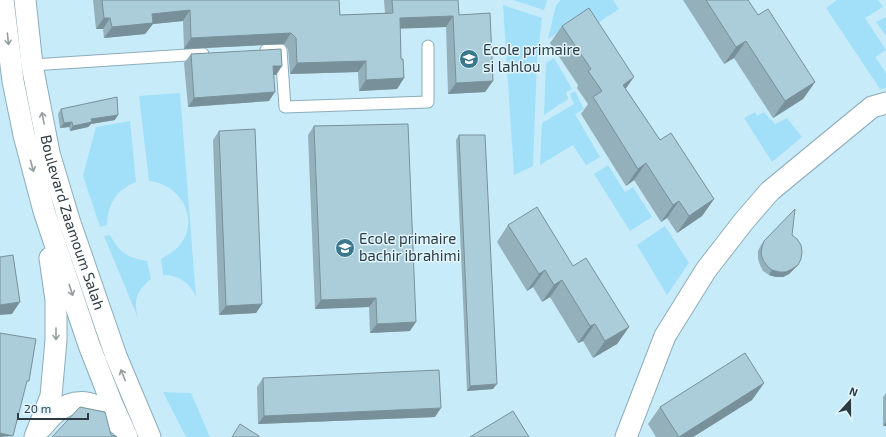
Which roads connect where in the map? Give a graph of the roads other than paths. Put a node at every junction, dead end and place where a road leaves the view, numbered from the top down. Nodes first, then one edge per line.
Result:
1 (3, 0) edge
2 (25, 0) edge
3 (428, 46) dead end
4 (258, 51) edge
5 (211, 54) edge
6 (32, 65) junction
7 (881, 109) edge
8 (44, 211) junction
9 (126, 434) edge
10 (36, 435) edge
11 (150, 437) edge
12 (626, 437) edge

1 -> 8 street, Boulevard Zaamoum Salah
2 - 6 street, Boulevard Zaamoum Salah
3 - 4 lane
5 - 6 lane
11 -> 6 street, Boulevard Zaamoum Salah
7 - 12 street
8 -> 9 street, Boulevard Zaamoum Salah
8 -> 10 street
9 - 10 street

